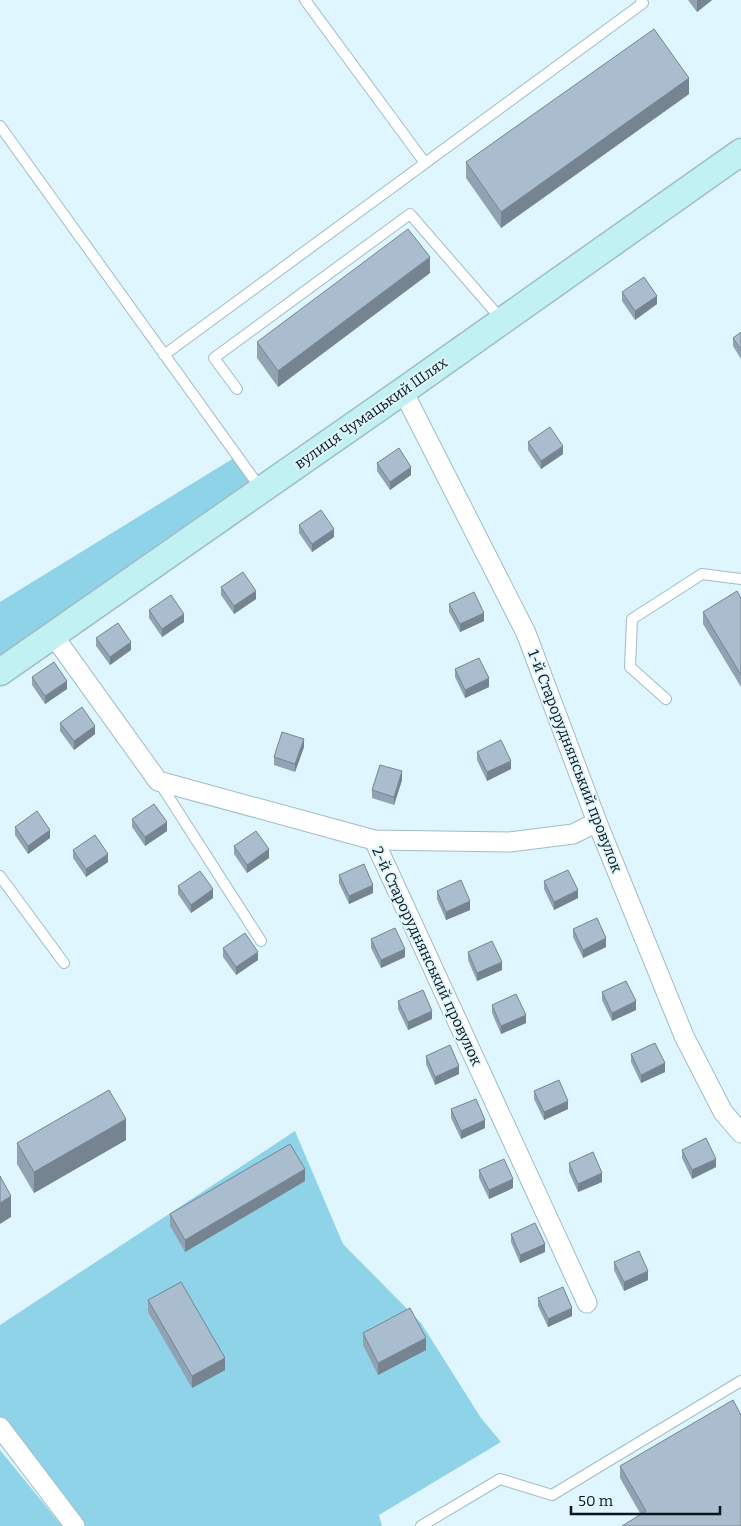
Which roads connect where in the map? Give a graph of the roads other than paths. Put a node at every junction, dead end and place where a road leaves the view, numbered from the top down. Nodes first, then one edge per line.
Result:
1 (306, 0) edge
2 (640, 0) edge
3 (0, 126) edge
4 (741, 152) edge
5 (425, 163) junction
6 (502, 321) junction
7 (164, 355) junction
8 (237, 389) dead end
9 (403, 391) junction
10 (260, 489) junction
11 (741, 579) edge
12 (54, 635) junction
13 (0, 672) edge
14 (666, 699) dead end
15 (158, 781) junction
16 (597, 822) junction
17 (374, 840) junction
18 (0, 876) edge
19 (261, 941) dead end
20 (64, 963) dead end
21 (741, 1133) edge
22 (587, 1303) dead end
23 (741, 1381) edge
24 (0, 1427) edge
25 (76, 1526) edge
26 (421, 1526) edge

1 - 5 lane
2 - 5 lane
3 - 7 lane
4 - 6 street, вулиця Чумацький Шлях
5 - 7 lane
6 - 8 lane
6 - 9 street, вулиця Чумацький Шлях
7 - 10 lane
9 - 10 street, вулиця Чумацький Шлях
9 - 16 street, 1-й Староруднянський провулок
10 - 12 street, вулиця Чумацький Шлях
11 - 14 lane
12 - 13 street, вулиця Чумацький Шлях
12 - 15 street
15 - 17 street, 2-й Староруднянський провулок
15 - 19 lane
16 - 17 street
16 - 21 street, 1-й Староруднянський провулок
17 - 22 street, 2-й Староруднянський провулок
18 - 20 lane
23 - 26 lane
24 - 25 street

